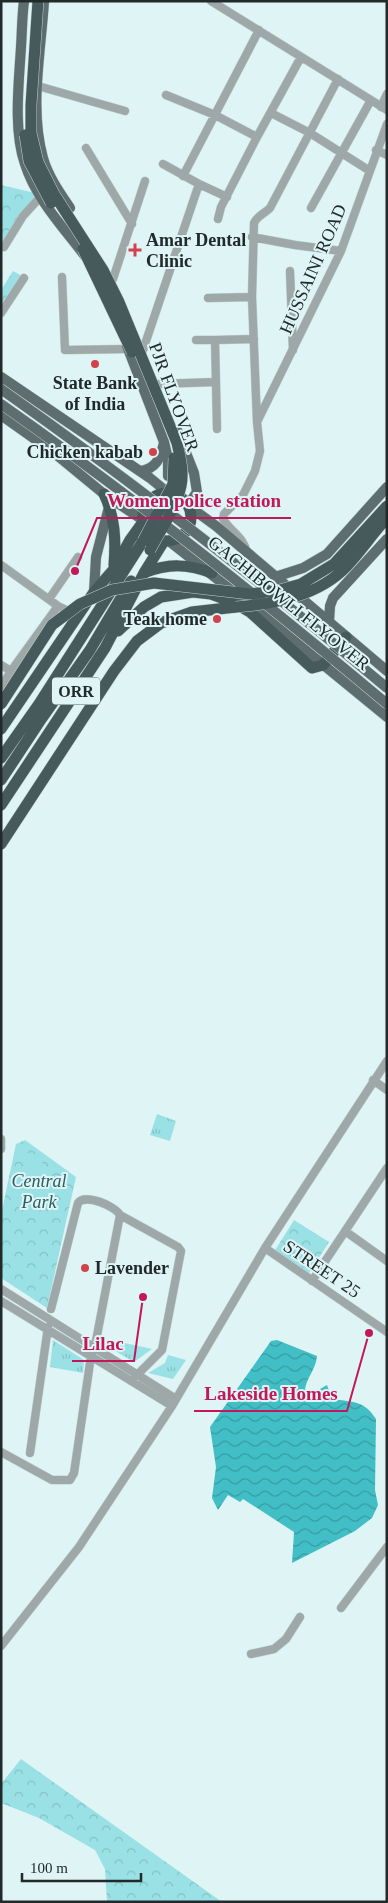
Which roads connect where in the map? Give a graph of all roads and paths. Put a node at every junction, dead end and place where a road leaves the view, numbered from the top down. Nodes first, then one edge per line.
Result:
1 (38, 1) edge
2 (44, 1) edge
3 (211, 1) edge
4 (23, 2) edge
5 (259, 30) junction
6 (301, 57) junction
7 (338, 79) junction
8 (38, 86) junction
9 (387, 94) edge
10 (166, 95) dead end
11 (371, 100) junction
12 (384, 108) edge
13 (125, 111) dead end
14 (271, 113) junction
15 (215, 115) junction
16 (387, 124) edge
17 (310, 133) junction
18 (257, 137) junction
19 (86, 148) dead end
20 (343, 149) junction
21 (376, 150) junction
22 (387, 155) edge
23 (163, 164) dead end
24 (370, 170) junction
25 (183, 176) junction
26 (145, 181) dead end
27 (199, 184) junction
28 (55, 185) junction
29 (40, 195) junction
30 (227, 197) junction
31 (311, 208) dead end
32 (218, 219) dead end
33 (132, 224) junction
34 (252, 237) junction
35 (2, 248) edge
36 (341, 251) junction
37 (290, 271) dead end
38 (62, 277) dead end
39 (24, 278) dead end
40 (113, 279) junction
41 (208, 298) dead end
42 (252, 298) junction
43 (1, 313) edge
44 (254, 339) junction
45 (196, 340) dead end
46 (215, 340) junction
47 (128, 349) junction
48 (143, 350) junction
49 (293, 350) junction
50 (1, 377) edge
51 (216, 382) junction
52 (157, 384) junction
53 (1, 389) edge
54 (1, 404) edge
55 (1, 416) edge
56 (257, 422) junction
57 (70, 425) junction
58 (217, 429) dead end
59 (164, 442) junction
60 (53, 452) junction
61 (140, 471) junction
62 (387, 487) edge
63 (167, 492) junction
64 (104, 494) junction
65 (109, 506) junction
66 (189, 506) junction
67 (387, 506) edge
68 (387, 518) edge
69 (143, 521) junction
70 (387, 539) edge
71 (166, 541) junction
72 (247, 552) junction
73 (78, 557) dead end
74 (1, 565) edge
75 (114, 569) junction
76 (144, 573) junction
77 (212, 573) junction
78 (275, 577) junction
79 (94, 592) junction
80 (49, 599) junction
81 (58, 606) junction
82 (79, 616) junction
83 (329, 622) junction
84 (346, 636) junction
85 (105, 648) junction
86 (1, 665) edge
87 (323, 665) junction
88 (11, 671) junction
89 (387, 672) edge
90 (1, 687) edge
91 (387, 688) edge
92 (1, 704) edge
93 (387, 704) edge
94 (387, 717) edge
95 (1, 729) edge
96 (1, 758) edge
97 (1, 780) edge
98 (1, 805) edge
99 (1, 844) edge
100 (387, 1061) edge
101 (373, 1080) junction
102 (387, 1090) edge
103 (1, 1139) edge
104 (1, 1149) edge
105 (387, 1168) edge
106 (120, 1215) junction
107 (345, 1231) junction
108 (265, 1248) junction
109 (387, 1261) edge
110 (312, 1281) junction
111 (3, 1290) edge
112 (2, 1304) edge
113 (52, 1309) dead end
114 (50, 1320) junction
115 (47, 1330) junction
116 (387, 1332) edge
117 (95, 1346) junction
118 (91, 1356) junction
119 (136, 1374) junction
120 (131, 1381) junction
121 (174, 1402) junction
122 (1, 1452) edge
123 (30, 1453) dead end
124 (387, 1547) edge
125 (342, 1608) dead end
126 (300, 1617) dead end
127 (1, 1646) edge
128 (251, 1654) dead end

1 - 97 highway, PJR FLYOVER, bridge
2 - 8 main road
3 - 5 street
4 - 29 main road
4 - 96 highway, PJR FLYOVER, bridge
5 - 6 street
5 - 15 street
6 - 7 street
6 - 14 street
7 - 11 street
7 - 17 street
8 - 13 street
8 - 28 main road
9 - 12 street
10 - 15 street
11 - 12 street
11 - 20 street
14 - 17 street
14 - 18 street
15 - 18 street
15 - 25 street
16 - 21 street, HUSSAINI ROAD
17 - 20 street
17 - 34 street
18 - 30 street
19 - 33 street
20 - 24 street
20 - 31 street
21 - 22 street
21 - 24 street, HUSSAINI ROAD
23 - 25 street
24 - 36 street, HUSSAINI ROAD
25 - 27 street
26 - 33 street
27 - 30 street
27 - 48 street
28 - 29 street
28 - 40 main road
29 - 35 street
29 - 47 main road
30 - 32 street
33 - 40 street
34 - 36 street
34 - 42 street
36 - 49 street, HUSSAINI ROAD
37 - 49 street
38 - 47 street
39 - 43 street
40 - 48 main road
41 - 42 street
42 - 44 street
44 - 46 street
44 - 56 street
45 - 46 street
46 - 51 street
47 - 59 main road
48 - 52 main road
49 - 56 street, HUSSAINI ROAD
50 - 57 main road
51 - 52 street
51 - 58 street
52 - 66 main road
53 - 91 main road, GACHIBOWLI FLYOVER, bridge
54 - 93 main road, GACHIBOWLI FLYOVER, bridge
55 - 60 main road
56 - 72 street
57 - 60 main road
57 - 61 main road
59 - 61 main road
59 - 63 main road
60 - 64 main road
61 - 63 main road
62 - 78 main road
63 - 66 highway
63 - 69 highway
64 - 65 highway
64 - 69 main road
65 - 75 highway
65 - 79 main road
66 - 71 highway
66 - 72 main road
67 - 92 highway, bridge
68 - 99 highway, bridge
69 - 71 highway
69 - 75 highway, ORR
70 - 83 main road
71 - 76 highway, ORR
71 - 77 main road
72 - 78 main road
73 - 80 street
74 - 80 street
75 - 79 highway, ORR
76 - 77 highway
76 - 85 highway, ORR
77 - 87 main road
78 - 83 main road
79 - 82 highway, ORR
80 - 81 street
81 - 82 street
81 - 88 street
82 - 95 highway, ORR
83 - 84 main road
84 - 87 highway
84 - 89 main road
85 - 87 highway
85 - 98 highway, ORR
86 - 88 street
87 - 94 main road
88 - 90 street
100 - 101 street
101 - 102 street
101 - 108 street
103 - 104 street
105 - 107 street
106 - 113 street
106 - 117 street
106 - 119 street
107 - 109 street
107 - 110 street
108 - 110 street, STREET 25
108 - 121 street
110 - 116 street, STREET 25
111 - 112 street
111 - 114 street
112 - 115 street
114 - 115 street
114 - 117 street
115 - 118 street
115 - 123 street
117 - 118 street
117 - 119 street
118 - 120 street
118 - 122 street
119 - 120 street
119 - 121 street
120 - 121 street
121 - 127 street
124 - 125 street
126 - 128 street

